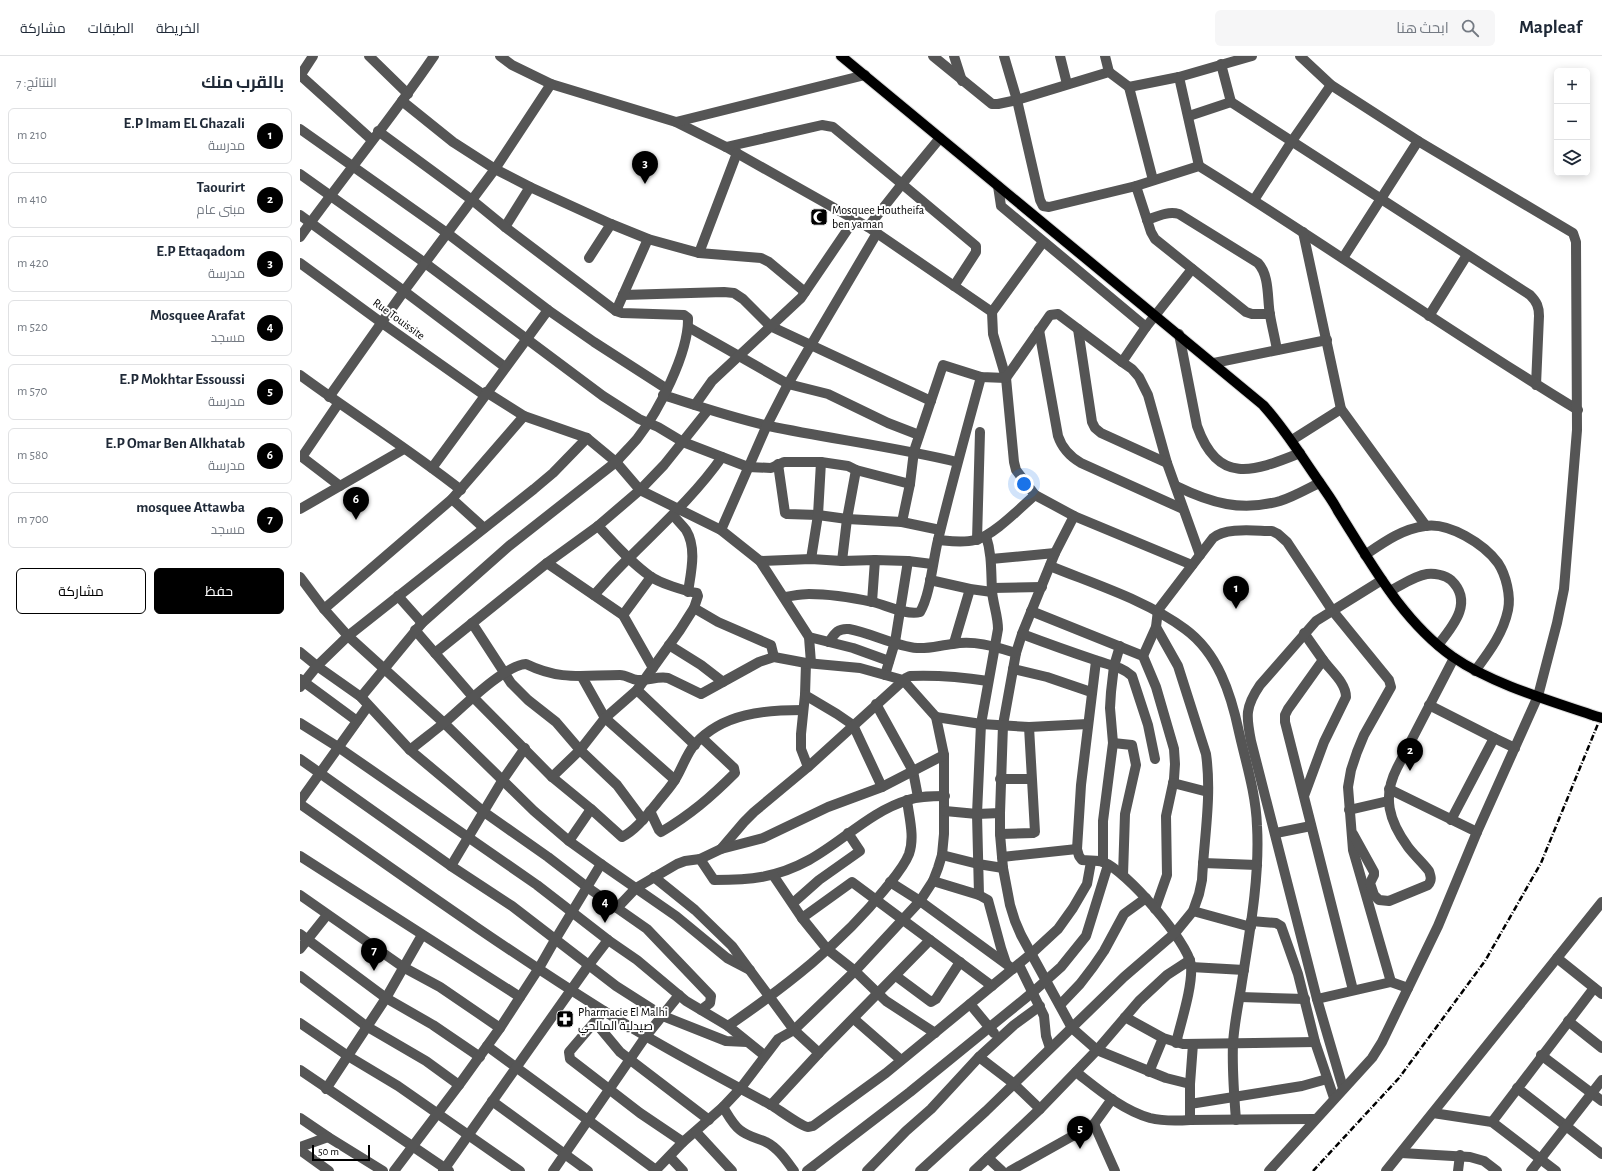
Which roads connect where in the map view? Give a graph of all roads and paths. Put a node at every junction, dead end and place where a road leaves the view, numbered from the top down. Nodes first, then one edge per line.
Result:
1 (313, 56) edge
2 (370, 56) edge
3 (434, 56) edge
4 (500, 56) edge
5 (841, 56) edge
6 (933, 56) edge
7 (954, 56) edge
8 (1004, 56) edge
9 (1060, 56) edge
10 (1105, 56) edge
11 (1252, 56) edge
12 (1300, 56) edge
13 (1221, 64) junction
14 (1109, 72) junction
15 (864, 75) junction
16 (300, 76) edge
17 (1179, 77) junction
18 (962, 82) junction
19 (551, 84) junction
20 (1067, 84) junction
21 (1331, 85) junction
22 (1129, 87) junction
23 (405, 98) junction
24 (1017, 100) junction
25 (1231, 102) junction
26 (1189, 116) junction
27 (676, 122) junction
28 (300, 129) edge
29 (375, 136) junction
30 (940, 138) junction
31 (1292, 141) junction
32 (1418, 141) junction
33 (726, 147) junction
34 (737, 153) junction
35 (1199, 166) junction
36 (352, 167) junction
37 (495, 169) junction
38 (300, 174) edge
39 (1153, 180) junction
40 (902, 184) junction
41 (998, 186) junction
42 (1136, 186) junction
43 (530, 187) junction
44 (330, 195) junction
45 (1381, 199) junction
46 (472, 200) junction
47 (1254, 200) junction
48 (300, 215) edge
49 (854, 220) junction
50 (1147, 220) junction
51 (310, 223) junction
52 (611, 224) junction
53 (868, 227) junction
54 (505, 228) junction
55 (1303, 232) junction
56 (877, 233) junction
57 (447, 234) junction
58 (300, 237) edge
59 (648, 239) junction
60 (1043, 242) junction
61 (699, 253) junction
62 (1467, 255) junction
63 (589, 258) dead end
64 (1343, 258) junction
65 (300, 262) edge
66 (425, 263) junction
67 (1192, 269) junction
68 (954, 286) junction
69 (404, 291) junction
70 (805, 292) junction
71 (623, 295) junction
72 (548, 310) junction
73 (616, 311) junction
74 (992, 312) junction
75 (1270, 314) junction
76 (1155, 315) junction
77 (1429, 316) junction
78 (382, 323) junction
79 (770, 326) junction
80 (688, 327) junction
81 (1146, 327) junction
82 (1078, 328) junction
83 (1039, 330) junction
84 (1179, 334) junction
85 (526, 339) junction
86 (1327, 340) junction
87 (810, 346) junction
88 (1277, 350) junction
89 (739, 356) junction
90 (1122, 362) junction
91 (1214, 363) junction
92 (505, 367) junction
93 (300, 375) edge
94 (981, 377) junction
95 (1006, 378) junction
96 (788, 384) junction
97 (1536, 385) junction
98 (665, 392) junction
99 (485, 394) junction
100 (329, 397) junction
101 (930, 401) junction
102 (338, 404) junction
103 (695, 405) junction
104 (708, 410) junction
105 (1341, 410) junction
106 (1578, 410) junction
107 (524, 416) junction
108 (648, 423) junction
109 (767, 425) junction
110 (980, 432) dead end
111 (918, 436) junction
112 (587, 438) junction
113 (1292, 440) junction
114 (683, 442) junction
115 (404, 449) junction
116 (914, 452) junction
117 (1300, 453) junction
118 (722, 457) junction
119 (616, 462) junction
120 (821, 462) junction
121 (957, 462) junction
122 (1167, 463) junction
123 (778, 464) junction
124 (748, 467) junction
125 (432, 468) junction
126 (856, 470) junction
127 (1319, 483) junction
128 (910, 484) junction
129 (340, 486) junction
130 (1176, 486) junction
131 (461, 490) junction
132 (640, 490) junction
133 (1035, 495) junction
134 (452, 499) junction
135 (300, 509) edge
136 (1184, 509) junction
137 (676, 512) junction
138 (818, 515) junction
139 (1074, 516) junction
140 (847, 519) junction
141 (902, 522) junction
142 (598, 526) junction
143 (1426, 526) junction
144 (484, 528) junction
145 (721, 530) junction
146 (939, 535) junction
147 (982, 538) junction
148 (1055, 552) junction
149 (1200, 555) junction
150 (1366, 555) junction
151 (628, 558) junction
152 (811, 559) junction
153 (991, 559) junction
154 (875, 560) junction
155 (760, 561) junction
156 (842, 561) junction
157 (908, 561) junction
158 (547, 563) junction
159 (932, 564) junction
160 (1192, 565) junction
161 (1050, 566) junction
162 (300, 577) edge
163 (651, 577) junction
164 (930, 580) junction
165 (1382, 580) junction
166 (1042, 587) junction
167 (970, 589) junction
168 (992, 590) junction
169 (1390, 591) junction
170 (688, 592) junction
171 (594, 595) junction
172 (398, 596) junction
173 (784, 597) junction
174 (872, 602) junction
175 (694, 608) junction
176 (324, 609) junction
177 (901, 610) junction
178 (1158, 610) junction
179 (1332, 610) junction
180 (1031, 611) junction
181 (623, 614) junction
182 (422, 623) junction
183 (472, 623) junction
184 (1156, 627) junction
185 (415, 630) junction
186 (1304, 633) junction
187 (1022, 634) junction
188 (348, 636) junction
189 (809, 637) junction
190 (829, 642) junction
191 (895, 642) junction
192 (954, 643) junction
193 (669, 645) junction
194 (1438, 645) junction
195 (994, 646) junction
196 (1120, 646) junction
197 (300, 652) edge
198 (435, 653) junction
199 (1016, 654) junction
200 (1143, 656) junction
201 (774, 657) junction
202 (1454, 658) junction
203 (1323, 660) junction
204 (889, 661) junction
205 (1096, 661) junction
206 (808, 663) junction
207 (317, 666) junction
208 (1114, 666) junction
209 (653, 668) junction
210 (385, 669) junction
211 (1013, 670) junction
212 (1475, 671) junction
213 (504, 674) junction
214 (885, 674) junction
215 (582, 677) junction
216 (644, 680) junction
217 (903, 680) junction
218 (988, 681) junction
219 (723, 682) junction
220 (301, 683) edge
221 (637, 690) junction
222 (1092, 692) junction
223 (805, 695) junction
224 (1538, 696) junction
225 (361, 697) junction
226 (473, 697) junction
227 (876, 704) junction
228 (1429, 705) junction
229 (368, 706) junction
230 (803, 710) junction
231 (936, 717) junction
232 (1599, 717) edge
233 (605, 718) junction
234 (357, 721) junction
235 (300, 723) edge
236 (444, 723) junction
237 (980, 724) junction
238 (1088, 724) junction
239 (853, 725) junction
240 (1003, 725) junction
241 (1029, 727) junction
242 (1494, 738) junction
243 (698, 741) junction
244 (1113, 743) junction
245 (338, 747) junction
246 (525, 748) junction
247 (1515, 748) junction
248 (410, 750) junction
249 (580, 750) junction
250 (944, 755) junction
251 (300, 759) edge
252 (1155, 759) dead end
253 (808, 767) junction
254 (913, 771) junction
255 (320, 773) junction
256 (552, 777) junction
257 (1000, 779) junction
258 (1031, 779) junction
259 (674, 780) junction
260 (502, 781) junction
261 (1173, 783) junction
262 (882, 787) junction
263 (1389, 789) junction
264 (1208, 792) junction
265 (944, 796) junction
266 (1304, 796) junction
267 (918, 797) junction
268 (907, 800) junction
269 (300, 801) edge
270 (1388, 801) junction
271 (300, 804) edge
272 (592, 809) junction
273 (1349, 810) junction
274 (650, 811) junction
275 (944, 811) junction
276 (484, 812) junction
277 (1000, 813) junction
278 (977, 814) junction
279 (643, 820) junction
280 (1451, 820) junction
281 (1311, 826) junction
282 (1351, 830) junction
283 (1477, 832) junction
284 (848, 833) junction
285 (1276, 833) junction
286 (1000, 834) junction
287 (468, 838) junction
288 (569, 841) junction
289 (721, 849) junction
290 (1078, 849) junction
291 (942, 855) junction
292 (300, 856) edge
293 (1002, 857) junction
294 (700, 860) junction
295 (1092, 862) junction
296 (1203, 863) junction
297 (601, 864) junction
298 (978, 864) junction
299 (1106, 864) junction
300 (1257, 865) junction
301 (451, 866) junction
302 (1004, 868) junction
303 (773, 875) junction
304 (1123, 875) junction
305 (654, 877) junction
306 (933, 880) junction
307 (890, 882) junction
308 (587, 887) junction
309 (636, 888) junction
310 (979, 895) junction
311 (300, 896) edge
312 (1146, 898) junction
313 (875, 901) junction
314 (920, 901) junction
315 (1602, 902) edge
316 (793, 903) junction
317 (617, 908) junction
318 (1155, 909) junction
319 (1193, 911) junction
320 (572, 912) junction
321 (327, 915) junction
322 (802, 918) junction
323 (902, 920) junction
324 (1251, 924) junction
325 (1175, 933) junction
326 (422, 935) junction
327 (304, 937) edge
328 (554, 940) junction
329 (608, 940) junction
330 (930, 940) junction
331 (300, 949) edge
332 (827, 949) junction
333 (1032, 953) junction
334 (1557, 958) junction
335 (960, 962) junction
336 (1191, 963) junction
337 (588, 966) junction
338 (1013, 966) junction
339 (404, 967) junction
340 (539, 968) junction
341 (750, 970) junction
342 (1244, 970) junction
343 (855, 972) junction
344 (300, 976) edge
345 (896, 976) junction
346 (1047, 980) junction
347 (1391, 982) junction
348 (992, 986) junction
349 (1408, 988) junction
350 (572, 990) junction
351 (1353, 990) junction
352 (1598, 991) edge
353 (1033, 992) junction
354 (878, 994) junction
355 (679, 995) junction
356 (520, 997) junction
357 (1240, 997) junction
358 (386, 998) junction
359 (769, 998) junction
360 (1305, 999) junction
361 (1317, 999) junction
362 (970, 1004) junction
363 (1060, 1004) junction
364 (1040, 1006) junction
365 (701, 1010) junction
366 (604, 1011) junction
367 (663, 1016) junction
368 (1125, 1017) junction
369 (854, 1019) junction
370 (1568, 1021) junction
371 (595, 1022) junction
372 (300, 1023) edge
373 (366, 1026) junction
374 (728, 1026) junction
375 (500, 1028) junction
376 (990, 1028) junction
377 (1072, 1028) junction
378 (794, 1030) junction
379 (935, 1033) junction
380 (646, 1036) junction
381 (1163, 1038) junction
382 (999, 1039) junction
383 (747, 1042) junction
384 (1315, 1042) junction
385 (1176, 1043) junction
386 (1233, 1043) junction
387 (1193, 1044) junction
388 (487, 1046) junction
389 (1050, 1048) junction
390 (1602, 1048) edge
391 (1097, 1050) junction
392 (819, 1053) junction
393 (764, 1055) junction
394 (1541, 1055) junction
395 (348, 1056) junction
396 (480, 1057) junction
397 (979, 1057) junction
398 (902, 1060) junction
399 (630, 1061) junction
400 (516, 1068) junction
401 (300, 1070) edge
402 (1076, 1072) junction
403 (1150, 1072) junction
404 (1327, 1079) junction
405 (1602, 1080) edge
406 (1014, 1083) junction
407 (1190, 1084) junction
408 (459, 1085) junction
409 (1343, 1088) junction
410 (1517, 1088) junction
411 (326, 1089) junction
412 (740, 1089) junction
413 (609, 1090) junction
414 (1592, 1093) junction
415 (1234, 1096) junction
416 (1334, 1098) junction
417 (1112, 1099) junction
418 (492, 1101) junction
419 (1602, 1101) edge
420 (1190, 1104) junction
421 (771, 1105) junction
422 (723, 1107) junction
423 (1040, 1109) junction
424 (438, 1113) junction
425 (1433, 1113) junction
426 (300, 1118) edge
427 (588, 1119) junction
428 (709, 1120) junction
429 (1190, 1120) junction
430 (1236, 1120) junction
431 (1315, 1120) junction
432 (1492, 1122) junction
433 (1094, 1124) junction
434 (1567, 1126) junction
435 (696, 1132) junction
436 (469, 1134) junction
437 (328, 1137) junction
438 (683, 1142) junction
439 (412, 1146) junction
440 (300, 1148) edge
441 (1401, 1153) junction
442 (564, 1154) junction
443 (1602, 1154) edge
444 (1460, 1155) junction
445 (670, 1157) junction
446 (988, 1158) junction
447 (1540, 1159) junction
448 (926, 1169) edge
449 (446, 1170) edge
450 (329, 1171) edge
451 (383, 1171) edge
452 (394, 1171) edge
453 (520, 1171) edge
454 (553, 1171) edge
455 (588, 1171) edge
456 (656, 1171) edge
457 (683, 1171) edge
458 (732, 1171) edge
459 (794, 1171) edge
460 (807, 1171) edge
461 (867, 1171) edge
462 (974, 1171) edge
463 (1002, 1171) edge
464 (1010, 1171) edge
465 (1115, 1171) edge
466 (1269, 1171) edge
467 (1386, 1171) edge
468 (1458, 1171) edge
469 (1497, 1171) edge
470 (1531, 1171) edge
471 (1556, 1171) edge

1 - 16 street
2 - 23 street
3 - 23 street
4 - 19 street
5 - 15 main road
6 - 18 street
7 - 18 street
8 - 24 street
9 - 20 street
10 - 14 street
11 - 13 street
12 - 21 street
13 - 17 street
13 - 25 street
14 - 20 street
14 - 22 street
15 - 27 street
15 - 30 main road
16 - 29 street
17 - 22 street
17 - 26 street
18 - 24 street
19 - 27 street
19 - 37 street
20 - 24 street
21 - 31 street
21 - 32 street
22 - 39 street
23 - 29 street
23 - 37 street
24 - 42 street
25 - 26 street
25 - 31 street
26 - 35 street
27 - 33 street
28 - 36 street
29 - 36 street
29 - 46 street
30 - 40 street
30 - 41 main road
31 - 45 street
31 - 47 street
32 - 45 street
32 - 106 street
33 - 34 street
33 - 40 street
34 - 49 street
34 - 61 street
35 - 39 street
35 - 47 street
36 - 44 street
36 - 57 street
37 - 43 street
37 - 46 street
38 - 44 street
39 - 42 street
40 - 53 street
40 - 68 street
41 - 60 street
41 - 76 main road
42 - 50 street
43 - 52 street
43 - 54 street
44 - 51 street
44 - 66 street
45 - 62 street
45 - 64 street
46 - 54 street
46 - 57 street
47 - 55 street
48 - 51 street
49 - 53 street
49 - 70 street
50 - 67 street
50 - 75 street
51 - 58 street
51 - 69 street
52 - 59 street
52 - 63 street
53 - 56 street
54 - 73 street
55 - 64 street
55 - 86 street
56 - 68 street
56 - 87 street
57 - 66 street
57 - 72 street
59 - 61 street
59 - 71 street
60 - 74 street
60 - 81 street
61 - 70 street
62 - 77 street
62 - 97 street
64 - 77 street
65 - 78 street, Rue Touissite
66 - 69 street
66 - 85 street
67 - 75 street
67 - 76 street
68 - 74 street
69 - 78 street
69 - 92 street
70 - 79 street
71 - 73 street
71 - 79 street
72 - 85 street
72 - 98 street
73 - 80 street
74 - 95 street
75 - 88 street
76 - 81 street
76 - 84 main road
77 - 97 street
78 - 99 street, Rue Touissite
78 - 100 street
79 - 87 street
79 - 89 street
80 - 89 street
80 - 98 street
81 - 90 street
82 - 83 street
82 - 90 street
82 - 122 street
83 - 95 street
83 - 136 street
84 - 91 main road
84 - 117 street
85 - 92 street
85 - 108 street
86 - 88 street
86 - 105 street
87 - 96 street
87 - 101 street
88 - 91 street
89 - 96 street
89 - 103 street
90 - 122 street
91 - 113 main road
92 - 99 street
93 - 100 street
94 - 95 street
94 - 101 street
94 - 121 street
95 - 133 street
96 - 109 street
96 - 111 street
97 - 106 street
98 - 103 street
98 - 108 street
99 - 107 street, Rue Touissite
99 - 125 street
100 - 102 street
101 - 111 street
102 - 115 street
102 - 129 street
103 - 104 street
104 - 109 street
104 - 114 street
105 - 113 street
105 - 143 street
106 - 224 street
107 - 112 street, Rue Touissite
107 - 131 street
108 - 114 street
108 - 119 street
109 - 116 street
109 - 124 street
110 - 147 street
111 - 116 street
112 - 119 street
112 - 144 street
113 - 117 main road
114 - 118 street
114 - 132 street
115 - 125 street
115 - 129 street
116 - 121 street
116 - 128 street
117 - 127 main road
118 - 124 street
118 - 137 street
119 - 132 street
119 - 182 street
120 - 123 street
120 - 126 street
120 - 138 street
121 - 146 street
122 - 130 street
123 - 124 street
123 - 138 street
124 - 145 street
125 - 131 street
126 - 128 street
126 - 140 street
127 - 130 street
127 - 150 main road
128 - 141 street
129 - 135 street
130 - 136 street
131 - 134 street
132 - 137 street
132 - 142 street
133 - 139 street
133 - 147 street
134 - 144 street
134 - 176 street
136 - 149 street
137 - 145 street
137 - 151 street
137 - 170 street
138 - 140 street
138 - 152 street
139 - 148 street
139 - 160 street
140 - 141 street
140 - 156 street
141 - 146 street
142 - 151 street
142 - 158 street
143 - 150 street
143 - 212 street
144 - 172 street
145 - 155 street
146 - 147 street
146 - 159 street
147 - 153 street
148 - 153 street
148 - 161 street
149 - 160 street
149 - 179 street
150 - 165 main road
151 - 163 street
151 - 171 street
152 - 155 street
152 - 156 street
153 - 168 street
154 - 156 street
154 - 157 street
154 - 174 street
155 - 173 street
157 - 159 street
157 - 177 street
158 - 171 street
158 - 183 street
159 - 164 street
160 - 178 street
161 - 166 street
161 - 178 street
162 - 176 street
163 - 170 street
163 - 181 street
164 - 167 street
164 - 177 street
165 - 169 main road
165 - 179 street
166 - 168 street
166 - 180 street
167 - 168 street
167 - 192 street
168 - 195 street
169 - 194 main road
169 - 194 street
170 - 175 street
171 - 181 street
172 - 182 street
172 - 188 street
173 - 174 street
173 - 189 street
174 - 177 street
175 - 193 street
175 - 201 street
176 - 188 street
177 - 191 street
178 - 184 street
178 - 300 street
179 - 186 street
179 - 273 street
180 - 187 street
180 - 196 street
181 - 209 street
182 - 185 street
183 - 198 street
183 - 213 street
184 - 200 street
184 - 264 street
185 - 198 street
185 - 210 street
186 - 203 street
186 - 285 street
187 - 199 street
187 - 205 street
188 - 207 street
188 - 210 street
189 - 190 street
189 - 206 street
190 - 191 street
190 - 204 street
191 - 192 street
191 - 204 street
192 - 195 street
193 - 209 street
193 - 219 street
194 - 202 main road
195 - 199 street
195 - 218 street
196 - 200 street
196 - 208 street
197 - 207 street
198 - 226 street
199 - 211 street
200 - 261 street
201 - 206 street
201 - 219 street
202 - 212 main road
202 - 228 street
203 - 266 street
203 - 266 street
204 - 214 street
205 - 208 street
205 - 222 street
206 - 214 street
206 - 223 street
207 - 220 street
207 - 225 street
208 - 244 street
208 - 252 street
209 - 216 street
210 - 225 street
210 - 236 street
211 - 222 street
211 - 240 street
212 - 224 main road
213 - 215 street
213 - 226 street
213 - 249 street
214 - 217 street
215 - 216 street
215 - 233 street
216 - 219 street
216 - 221 street
217 - 218 street
217 - 227 street
217 - 231 street
218 - 237 street
220 - 234 street
221 - 233 street
221 - 243 street
222 - 238 street
223 - 230 street
223 - 239 street
224 - 232 main road
224 - 247 street
225 - 229 street
226 - 236 street
226 - 246 street
227 - 239 street
227 - 254 street
228 - 242 street
228 - 263 street
229 - 234 street
229 - 248 street
230 - 243 street
230 - 253 street
231 - 237 street
231 - 250 street
233 - 249 street
233 - 259 street
234 - 245 street
235 - 245 street
236 - 248 street
236 - 260 street
237 - 240 street
237 - 278 street
238 - 241 street
238 - 290 street
239 - 253 street
239 - 262 street
240 - 241 street
240 - 257 street
241 - 258 street
242 - 247 street
242 - 280 street
243 - 259 street
243 - 274 street
244 - 299 street
244 - 304 street
245 - 255 street
245 - 287 street
246 - 256 street
246 - 260 street
247 - 283 street
248 - 276 street
249 - 256 street
249 - 279 street
250 - 254 street
250 - 265 street
251 - 255 street
253 - 289 street
254 - 262 street
254 - 267 street
255 - 269 street
255 - 301 street
256 - 272 street
257 - 258 street
257 - 277 street
258 - 286 street
259 - 274 street
260 - 276 street
260 - 288 street
261 - 264 street
261 - 318 street
262 - 289 street
263 - 270 street
263 - 280 street
264 - 296 street
265 - 267 street
265 - 275 street
266 - 281 street
267 - 268 street
268 - 284 street
268 - 307 street
270 - 273 street
270 - 282 street
271 - 340 street
272 - 279 street
272 - 288 street
273 - 282 street
274 - 279 street
275 - 278 street
275 - 291 street
276 - 287 street
276 - 308 street
277 - 278 street
277 - 286 street
278 - 298 street
280 - 283 street
281 - 285 street
281 - 351 street
282 - 347 street
283 - 349 street
284 - 303 street
284 - 316 street
285 - 361 street
286 - 293 street
287 - 301 street
287 - 320 street
288 - 297 street
289 - 294 street
290 - 293 street
290 - 295 street
291 - 298 street
291 - 306 street
292 - 326 street
293 - 302 street
294 - 303 street
294 - 305 street
295 - 299 street
295 - 333 street
296 - 300 street
296 - 319 street
297 - 308 street
297 - 309 street
298 - 302 street
298 - 310 street
299 - 304 street
299 - 346 street
300 - 324 street
301 - 328 street
302 - 333 street
303 - 316 street
304 - 312 street
305 - 309 street
305 - 341 street
306 - 310 street
306 - 314 street
307 - 313 street
307 - 314 street
308 - 317 street
308 - 320 street
309 - 317 street
309 - 341 street
310 - 338 street
311 - 321 street
312 - 318 street
312 - 363 street
313 - 322 street
313 - 323 street
313 - 332 street
314 - 323 street
314 - 338 street
315 - 334 street
316 - 322 street
317 - 365 street
318 - 325 street
319 - 324 street
319 - 325 street
320 - 328 street
320 - 329 street
321 - 327 street
321 - 339 street
322 - 332 street
323 - 330 street
323 - 343 street
324 - 342 street
324 - 360 street
325 - 336 street
325 - 377 street
326 - 339 street
326 - 356 street
327 - 331 street
327 - 358 street
328 - 337 street
328 - 340 street
329 - 337 street
329 - 355 street
330 - 335 street
330 - 345 street
332 - 343 street
332 - 359 street
333 - 338 street
333 - 346 street
334 - 352 street
334 - 425 street
335 - 345 street
335 - 348 street
336 - 342 street
336 - 368 street
336 - 385 street
337 - 350 street
337 - 367 street
338 - 348 street
338 - 353 street
339 - 358 street
339 - 375 street
340 - 350 street
340 - 356 street
341 - 359 street
342 - 357 street
343 - 354 street
343 - 378 street
344 - 373 street
345 - 354 street
346 - 353 street
346 - 363 street
347 - 349 street
347 - 351 street
348 - 362 street
349 - 409 street
350 - 366 street
350 - 400 street
351 - 361 street
352 - 370 street
353 - 364 street
353 - 376 street
354 - 369 street
354 - 379 street
355 - 365 street
355 - 367 street
356 - 375 street
357 - 360 street
357 - 386 street
358 - 373 street
358 - 396 street
359 - 374 street
359 - 378 street
360 - 384 street
361 - 409 street
362 - 376 street
362 - 379 street
363 - 377 street
364 - 382 street
364 - 389 street
365 - 374 street
366 - 371 street
366 - 380 street
367 - 380 street
367 - 383 street
368 - 381 street
368 - 391 street
369 - 392 street
369 - 398 street
370 - 390 street
370 - 394 street
371 - 399 street
371 - 413 street
372 - 395 street
373 - 395 street
373 - 408 street
374 - 383 street
375 - 388 street
376 - 382 street
376 - 460 street
377 - 389 street
377 - 391 street
378 - 392 street
378 - 393 street
379 - 398 street
380 - 399 street
380 - 412 street
381 - 385 street
381 - 403 street
382 - 397 street
383 - 393 street
384 - 386 street
384 - 404 street
385 - 387 street
386 - 387 street
386 - 415 street
387 - 407 street
388 - 396 street
388 - 400 street
389 - 406 street
391 - 402 street
391 - 403 street
392 - 421 street
393 - 412 street
394 - 410 street
394 - 414 street
395 - 411 street
395 - 424 street
396 - 408 street
397 - 406 street
397 - 461 street
398 - 421 street
399 - 413 street
399 - 428 street
400 - 418 street
400 - 427 street
401 - 411 street
402 - 417 street
402 - 423 street
403 - 407 street
404 - 415 street
404 - 416 street
405 - 414 street
406 - 423 street
406 - 448 street
407 - 420 street
408 - 424 street
409 - 416 street
410 - 432 street
410 - 434 street
411 - 439 street
412 - 421 street
412 - 422 street
413 - 427 street
413 - 438 street
414 - 419 street
414 - 434 street
415 - 420 street
415 - 430 street
416 - 431 street
417 - 429 street
417 - 433 street
418 - 436 street
418 - 442 street
420 - 429 street
422 - 428 street
422 - 459 street
423 - 446 street
424 - 436 street
424 - 439 street
425 - 432 street
425 - 441 street
426 - 437 street
427 - 442 street
427 - 456 street
428 - 435 street
429 - 430 street
430 - 431 street
431 - 466 street
432 - 447 street
433 - 464 street
433 - 465 street
434 - 443 street
434 - 447 street
435 - 438 street
435 - 458 street
436 - 449 street
436 - 453 street
437 - 440 street
437 - 451 street
438 - 445 street
439 - 449 street
439 - 452 street
440 - 450 street
441 - 444 street
441 - 467 street
442 - 454 street
442 - 455 street
444 - 468 street
444 - 469 street
445 - 456 street
445 - 457 street
446 - 462 street
446 - 463 street
447 - 470 street
447 - 471 street

